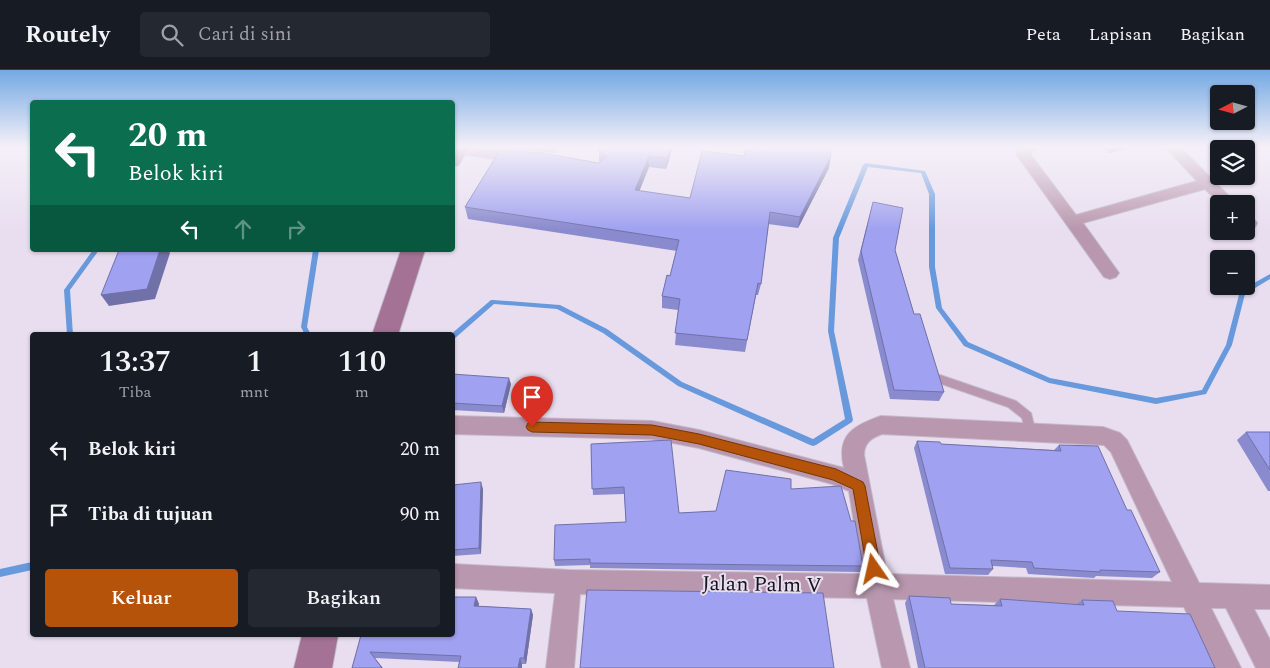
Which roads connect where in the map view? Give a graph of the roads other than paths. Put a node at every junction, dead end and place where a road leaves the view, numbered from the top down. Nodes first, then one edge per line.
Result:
1 (1038, 175) edge
2 (1200, 175) edge
3 (1208, 183) junction
4 (1220, 195) edge
5 (1072, 221) junction
6 (413, 252) edge
7 (1110, 272) dead end
8 (385, 332) edge
9 (940, 379) edge
10 (455, 425) edge
11 (1031, 434) junction
12 (858, 486) junction
13 (455, 576) edge
14 (569, 582) junction
15 (878, 586) junction
16 (1191, 594) junction
17 (1234, 597) junction
18 (1270, 597) edge
19 (320, 637) edge
20 (313, 668) edge
21 (560, 668) edge
22 (896, 668) edge
23 (1227, 668) edge
24 (1270, 668) edge

1 - 5 street
2 - 3 street
3 - 4 street
3 - 5 street
5 - 7 street
6 - 8 street
9 - 11 lane
10 - 12 street
11 - 12 street
11 - 16 street
12 - 15 street
13 - 14 street, Jalan Palm V
14 - 15 street, Jalan Palm V
14 - 21 street
15 - 16 street, Jalan Palm V
15 - 22 street
16 - 17 street, Jalan Palm V
16 - 23 street
17 - 18 street, Jalan Palm V
17 - 24 street
19 - 20 street

